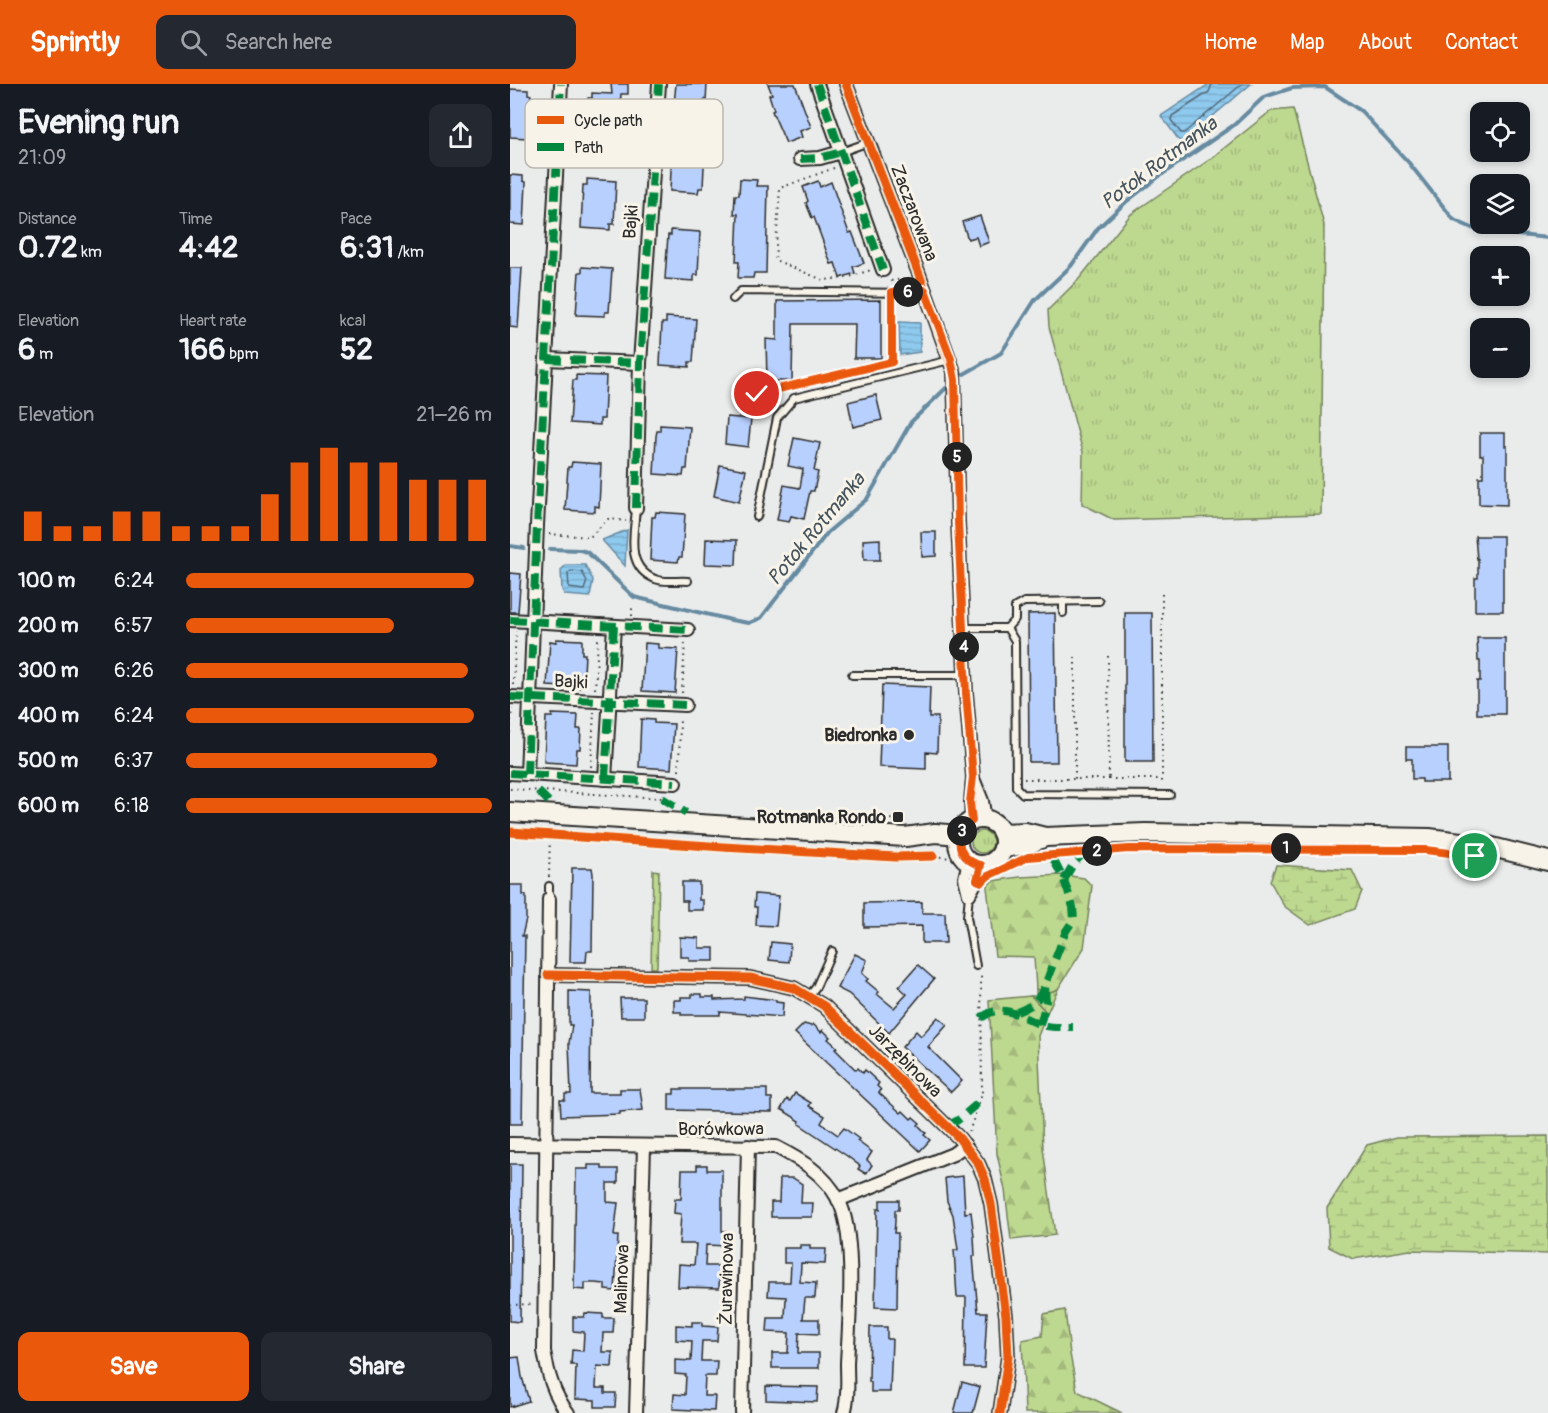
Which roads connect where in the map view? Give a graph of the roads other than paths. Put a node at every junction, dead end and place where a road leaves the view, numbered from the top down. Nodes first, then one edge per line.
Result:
1 (561, 84) edge
2 (659, 84) edge
3 (817, 84) edge
4 (846, 84) edge
5 (560, 99) edge
6 (658, 99) edge
7 (869, 142) junction
8 (841, 152) junction
9 (800, 159) dead end
10 (557, 168) edge
11 (653, 168) edge
12 (880, 269) road end
13 (925, 290) junction
14 (733, 299) dead end
15 (547, 359) junction
16 (951, 359) junction
17 (640, 363) junction
18 (636, 508) joint
19 (757, 517) dead end
20 (688, 581) dead end
21 (1063, 601) junction
22 (1099, 601) dead end
23 (1063, 613) dead end
24 (514, 620) edge
25 (533, 621) junction
26 (614, 626) junction
27 (963, 628) junction
28 (1007, 628) junction
29 (688, 630) dead end
30 (852, 675) dead end
31 (965, 675) junction
32 (511, 697) edge
33 (530, 698) junction
34 (610, 701) junction
35 (685, 705) dead end
36 (510, 773) edge
37 (527, 774) junction
38 (605, 779) junction
39 (669, 783) road end
40 (1166, 795) road end
41 (510, 812) edge
42 (1003, 840) junction
43 (971, 851) junction
44 (1548, 861) edge
45 (549, 886) road end
46 (969, 894) joint
47 (549, 899) joint
48 (832, 951) dead end
49 (978, 968) road end
50 (548, 975) junction
51 (809, 996) junction
52 (510, 1144) edge
53 (965, 1145) junction
54 (547, 1146) junction
55 (747, 1146) junction
56 (644, 1147) junction
57 (838, 1200) junction
58 (568, 1413) edge
59 (636, 1413) edge
60 (741, 1413) edge
61 (844, 1413) edge
62 (1000, 1413) edge

1 - 5 street, Bajki
2 - 6 street, Bajki
3 - 8 street
4 - 7 street, Zaczarowana
7 - 8 lane
7 - 13 street, Zaczarowana
8 - 9 street
8 - 12 street
10 - 15 street, Bajki
11 - 17 street, Bajki
13 - 14 lane
13 - 16 street, Zaczarowana
15 - 17 street
15 - 25 street, Bajki
16 - 19 lane
16 - 27 street, Zaczarowana
17 - 18 street, Bajki
18 - 20 lane
21 - 22 lane
21 - 23 lane
21 - 28 lane
24 - 25 street
25 - 26 street
25 - 33 street, Bajki
26 - 29 street
26 - 34 street, Bajki
27 - 28 lane
27 - 31 street, Zaczarowana
28 - 40 lane
30 - 31 lane
31 - 43 street, Zaczarowana
32 - 33 street, Bajki
33 - 34 street, Bajki
33 - 37 street, Bajki
34 - 35 street
34 - 38 street, Bajki
36 - 37 street
37 - 38 street
38 - 39 street
41 - 43 main road
42 - 43 main road
42 - 43 main road
42 - 44 main road
43 - 46 street
45 - 47 lane
46 - 49 lane
47 - 50 street
48 - 51 lane
50 - 51 street, Jarzębinowa
50 - 54 street
51 - 53 street, Jarzębinowa
52 - 54 street, Borówkowa
53 - 57 street
53 - 62 street, Jarzębinowa
54 - 56 street, Borówkowa
54 - 58 street
55 - 56 street, Borówkowa
55 - 57 street, Borówkowa
55 - 60 street, Żurawinowa
56 - 59 street, Malinowa
57 - 61 street, Borówkowa

